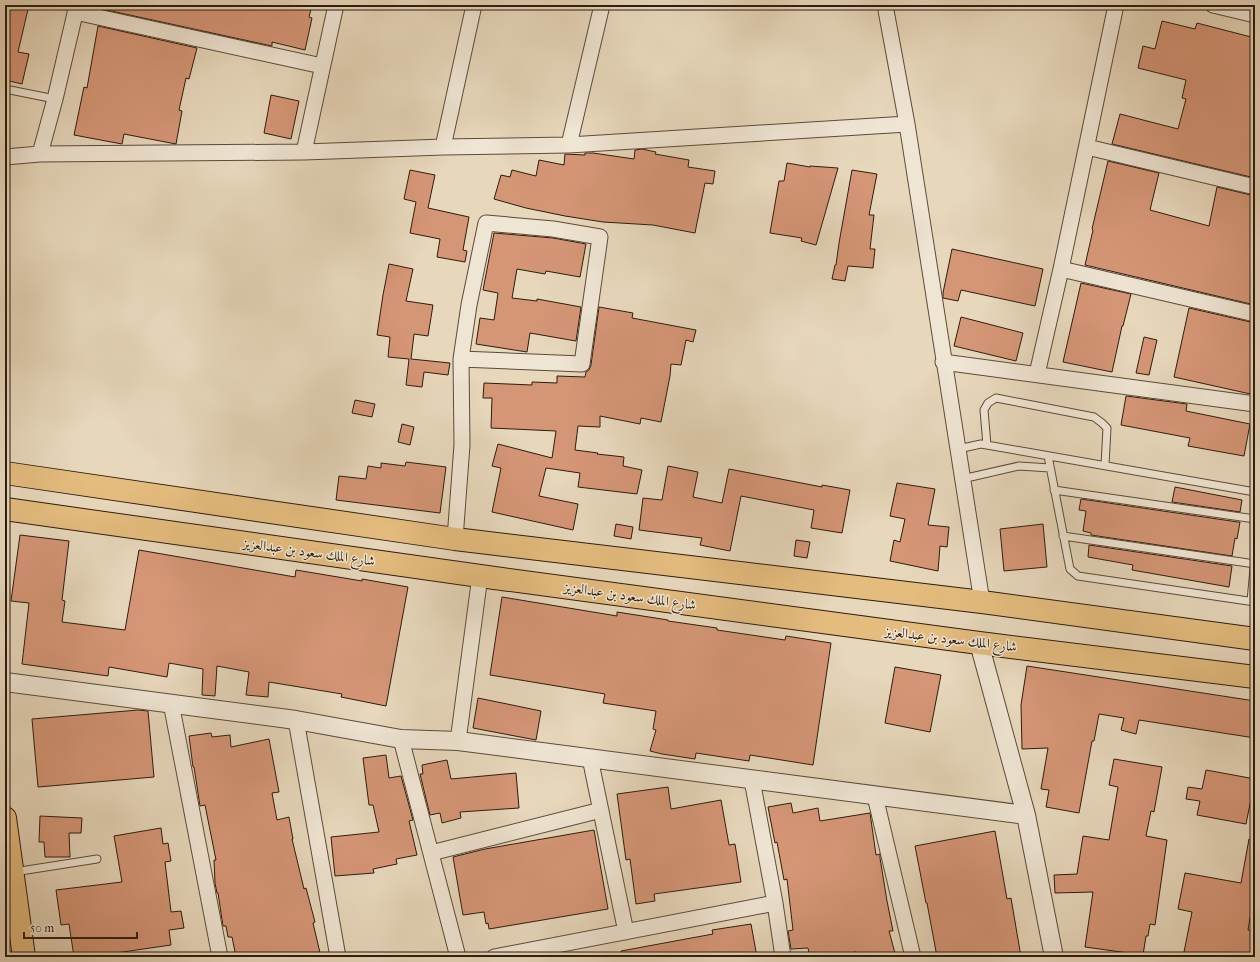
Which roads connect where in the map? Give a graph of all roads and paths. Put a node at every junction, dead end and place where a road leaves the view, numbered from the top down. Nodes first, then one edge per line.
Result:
1 (336, 5) edge
2 (474, 5) edge
3 (602, 5) edge
4 (885, 5) edge
5 (1116, 5) edge
6 (1213, 5) edge
7 (76, 8) edge
8 (1255, 15) edge
9 (322, 66) junction
10 (5, 89) edge
11 (55, 99) junction
12 (907, 124) junction
13 (569, 145) junction
14 (443, 147) junction
15 (1086, 147) junction
16 (304, 152) junction
17 (40, 154) junction
18 (5, 157) edge
19 (1255, 187) edge
20 (1061, 269) junction
21 (1255, 314) edge
22 (461, 359) junction
23 (943, 362) junction
24 (1037, 374) junction
25 (1255, 404) edge
26 (987, 445) junction
27 (958, 449) junction
28 (1048, 456) junction
29 (1105, 465) junction
30 (1050, 468) junction
31 (5, 474) edge
32 (962, 479) junction
33 (1054, 490) junction
34 (1255, 492) edge
35 (5, 509) edge
36 (1255, 519) edge
37 (1063, 536) junction
38 (455, 539) junction
39 (1255, 558) edge
40 (1254, 564) edge
41 (480, 576) junction
42 (982, 602) junction
43 (1253, 602) edge
44 (1255, 639) edge
45 (979, 643) junction
46 (1255, 676) edge
47 (5, 682) edge
48 (171, 704) junction
49 (296, 720) junction
50 (401, 739) junction
51 (458, 741) junction
52 (590, 758) junction
53 (752, 780) junction
54 (875, 796) junction
55 (601, 810) junction
56 (1026, 815) junction
57 (5, 818) edge
58 (431, 853) junction
59 (97, 859) dead end
60 (12, 872) junction
61 (775, 904) junction
62 (626, 932) junction
63 (521, 954) edge
64 (24, 957) edge
65 (220, 957) edge
66 (338, 957) edge
67 (458, 957) edge
68 (494, 957) edge
69 (783, 957) edge
70 (913, 957) edge
71 (1054, 957) edge

1 - 9 street
2 - 14 street
3 - 13 street
4 - 12 street
5 - 15 street
6 - 8 street
7 - 9 street
7 - 11 street
9 - 16 street
10 - 11 lane
11 - 17 street
12 - 13 street
12 - 23 street
13 - 14 street
14 - 16 street
15 - 19 street
15 - 20 street
16 - 17 street
17 - 18 street
20 - 21 street
20 - 24 street
22 - 22 street
22 - 38 street
23 - 24 street
23 - 27 street
24 - 25 street
26 - 27 lane
26 - 28 lane
26 - 29 lane
27 - 32 street
28 - 29 lane
28 - 30 lane
29 - 34 lane
30 - 32 lane
30 - 33 lane
31 - 38 main road
32 - 42 street
33 - 36 lane
33 - 37 lane
35 - 41 main road, شارع الملك سعود بن عبدالعزيز
37 - 40 lane
37 - 43 lane
38 - 42 main road
39 - 40 lane
40 - 43 lane
41 - 45 main road, شارع الملك سعود بن عبدالعزيز
41 - 51 street
42 - 44 main road
45 - 46 main road, شارع الملك سعود بن عبدالعزيز
45 - 56 street
47 - 48 street
48 - 49 street
48 - 65 street
49 - 50 street
49 - 66 street
50 - 51 street
50 - 58 street
51 - 52 street
52 - 53 street
52 - 55 street
53 - 54 street
53 - 61 street
54 - 56 street
54 - 70 street
55 - 58 street
55 - 62 street
56 - 71 street
57 - 60 main road
58 - 67 street
59 - 60 lane
60 - 64 main road
61 - 62 street
61 - 69 street
62 - 63 street
63 - 68 street

